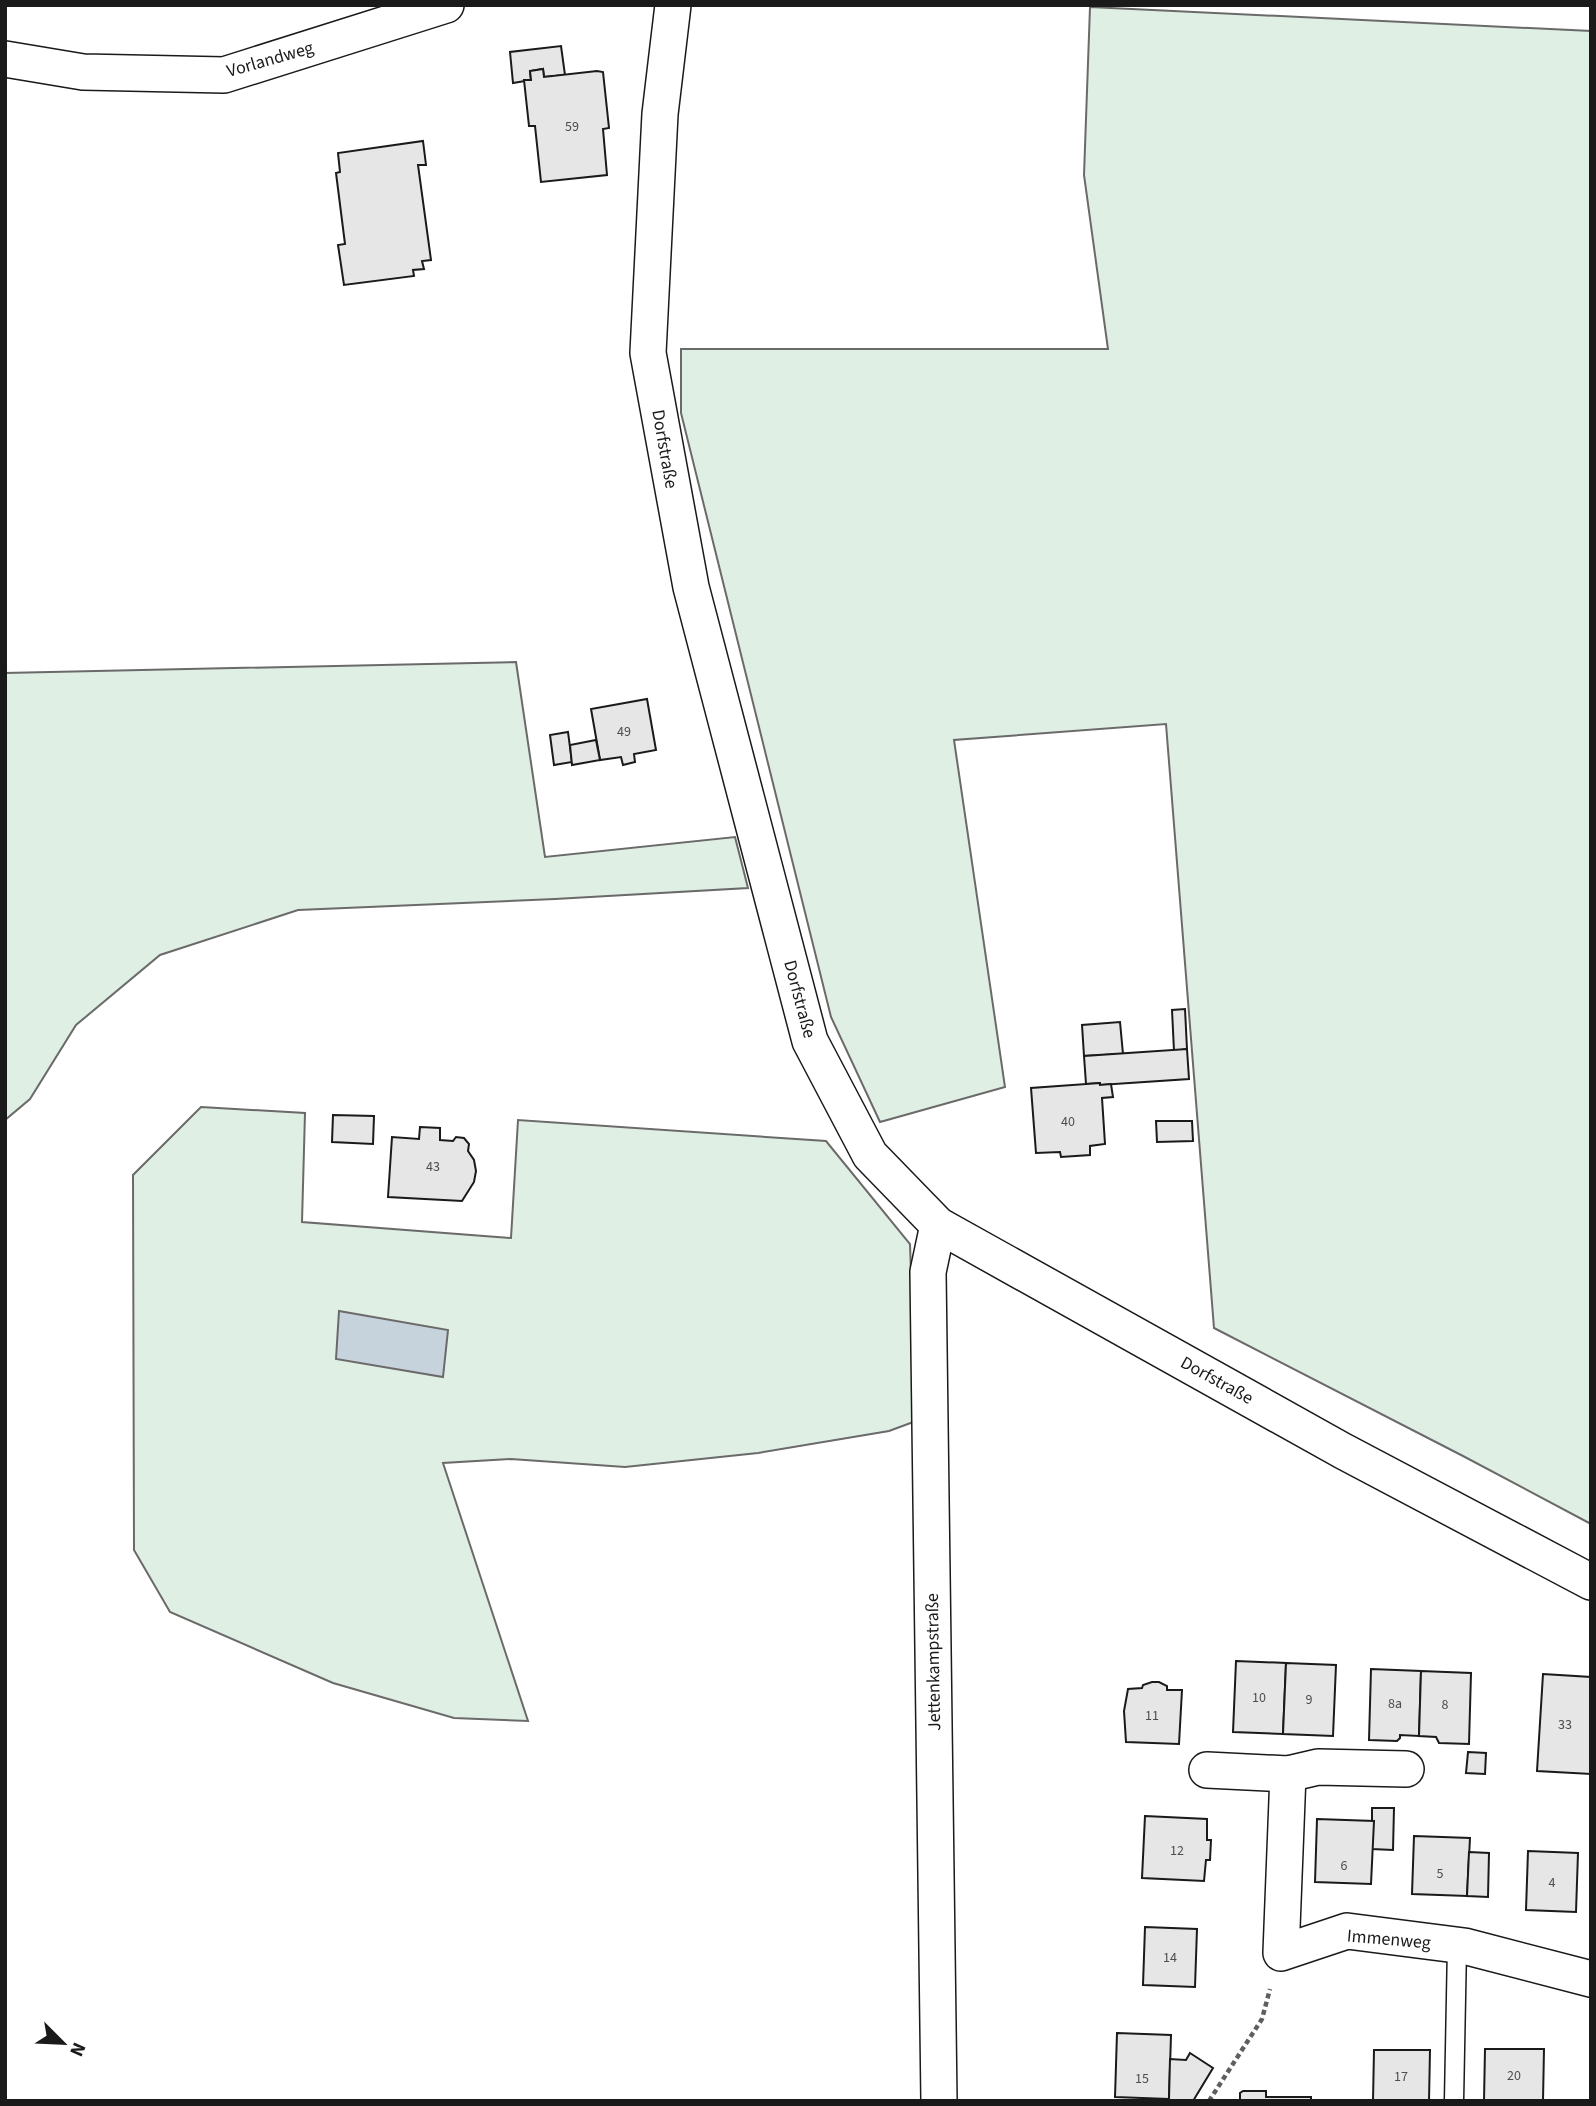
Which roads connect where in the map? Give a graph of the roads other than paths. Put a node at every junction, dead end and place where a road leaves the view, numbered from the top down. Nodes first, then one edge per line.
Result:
1 (446, 5) edge
2 (673, 5) edge
3 (5, 59) edge
4 (938, 1225) junction
5 (1591, 1582) edge
6 (1406, 1769) dead end
7 (1207, 1770) dead end
8 (1288, 1774) junction
9 (1457, 1946) junction
10 (1591, 1979) edge
11 (939, 2101) edge
12 (1454, 2101) edge

1 - 3 street, Vorlandweg
2 - 4 street, Dorfstraße
4 - 5 street, Dorfstraße
4 - 11 street, Jettenkampstraße
6 - 8 street
7 - 8 street
8 - 9 street, Immenweg
9 - 10 street, Immenweg
9 - 12 lane

